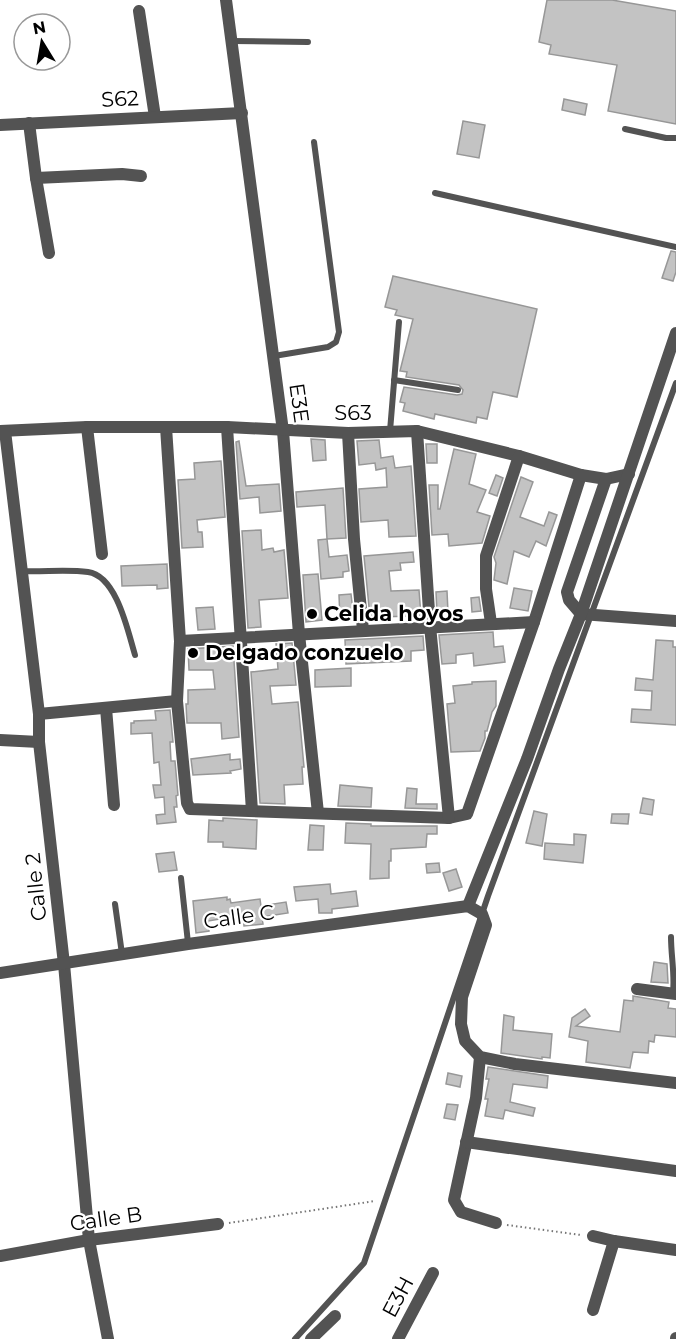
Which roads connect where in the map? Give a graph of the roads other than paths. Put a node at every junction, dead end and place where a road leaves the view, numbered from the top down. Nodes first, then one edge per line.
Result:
1 (226, 0) edge
2 (140, 11) dead end
3 (232, 41) junction
4 (308, 42) dead end
5 (242, 113) junction
6 (155, 117) junction
7 (29, 123) junction
8 (0, 125) edge
9 (625, 129) dead end
10 (676, 138) edge
11 (314, 142) dead end
12 (141, 176) dead end
13 (36, 178) junction
14 (435, 193) dead end
15 (676, 247) edge
16 (49, 253) dead end
17 (399, 321) dead end
18 (676, 333) edge
19 (273, 356) junction
20 (394, 380) junction
21 (676, 383) edge
22 (458, 390) dead end
23 (87, 427) junction
24 (165, 427) junction
25 (227, 427) junction
26 (2, 431) edge
27 (283, 431) junction
28 (417, 431) junction
29 (390, 432) junction
30 (348, 433) junction
31 (519, 456) junction
32 (629, 474) junction
33 (581, 475) junction
34 (606, 478) junction
35 (102, 554) dead end
36 (21, 572) junction
37 (586, 614) junction
38 (676, 621) edge
39 (534, 622) junction
40 (490, 623) junction
41 (430, 626) junction
42 (363, 630) junction
43 (299, 634) junction
44 (241, 637) junction
45 (180, 641) junction
46 (135, 655) dead end
47 (177, 701) junction
48 (106, 708) junction
49 (39, 714) junction
50 (0, 740) edge
51 (39, 742) junction
52 (114, 805) dead end
53 (252, 811) junction
54 (318, 813) junction
55 (449, 818) junction
56 (181, 878) dead end
57 (115, 904) dead end
58 (468, 906) junction
59 (482, 915) junction
60 (672, 937) dead end
61 (188, 944) junction
62 (122, 954) junction
63 (64, 964) junction
64 (0, 974) edge
65 (637, 988) dead end
66 (675, 993) edge
67 (480, 1057) junction
68 (676, 1083) edge
69 (466, 1142) junction
70 (676, 1171) edge
71 (496, 1223) road end
72 (218, 1224) road end
73 (593, 1236) road end
74 (89, 1240) junction
75 (614, 1241) junction
76 (676, 1250) edge
77 (0, 1256) edge
78 (433, 1273) dead end
79 (593, 1310) dead end
80 (335, 1316) dead end
81 (108, 1339) edge
82 (295, 1339) edge
83 (311, 1339) edge
84 (398, 1339) edge

1 - 3 street, E3E
2 - 6 street
3 - 4 lane
3 - 5 street, E3E
5 - 6 street, S62
5 - 19 street, E3E
6 - 7 street, S62
7 - 8 street, S62
7 - 13 street
9 - 10 lane
11 - 19 lane
12 - 13 street
13 - 16 street
14 - 15 lane
17 - 20 lane
18 - 32 street
19 - 27 street, E3E
20 - 22 lane
20 - 29 lane
21 - 37 lane
23 - 24 street, S63
23 - 26 street, S63
23 - 35 street
24 - 25 street, S63
24 - 45 street
25 - 27 street, S63
25 - 44 street
26 - 36 street, Calle 2
27 - 30 street, S63
27 - 43 street, E3E
28 - 29 street, S63
28 - 31 street, S63
28 - 41 street
29 - 30 street, S63
30 - 42 street
31 - 33 street, S63
31 - 40 street
32 - 34 street, S63
32 - 37 street
33 - 34 street, S63
33 - 39 street
34 - 37 street
36 - 46 lane
36 - 49 street, Calle 2
37 - 38 street
37 - 58 street
37 - 59 lane
39 - 40 street
39 - 55 street
40 - 41 street
41 - 42 street
41 - 55 street
42 - 43 street
43 - 44 street
43 - 54 street, E3E
44 - 45 street
44 - 53 street
45 - 47 street
47 - 48 street
47 - 53 street
48 - 49 street
48 - 52 street
49 - 51 street, Calle 2
50 - 51 street
51 - 63 street, Calle 2
53 - 54 street
54 - 55 street
56 - 61 lane
57 - 62 lane
58 - 59 street
58 - 61 street, Calle C
59 - 67 street
59 - 82 lane
60 - 66 lane
61 - 62 street, Calle C
62 - 63 street, Calle C
63 - 64 street, Calle C
63 - 74 street, Calle 2
65 - 66 street
67 - 68 street
67 - 69 street
69 - 70 street
69 - 71 street
72 - 74 street, Calle B
73 - 75 street
74 - 77 street, Calle B
74 - 81 street, Calle 2
75 - 76 street
75 - 79 street
78 - 84 street, E3H
80 - 83 street

